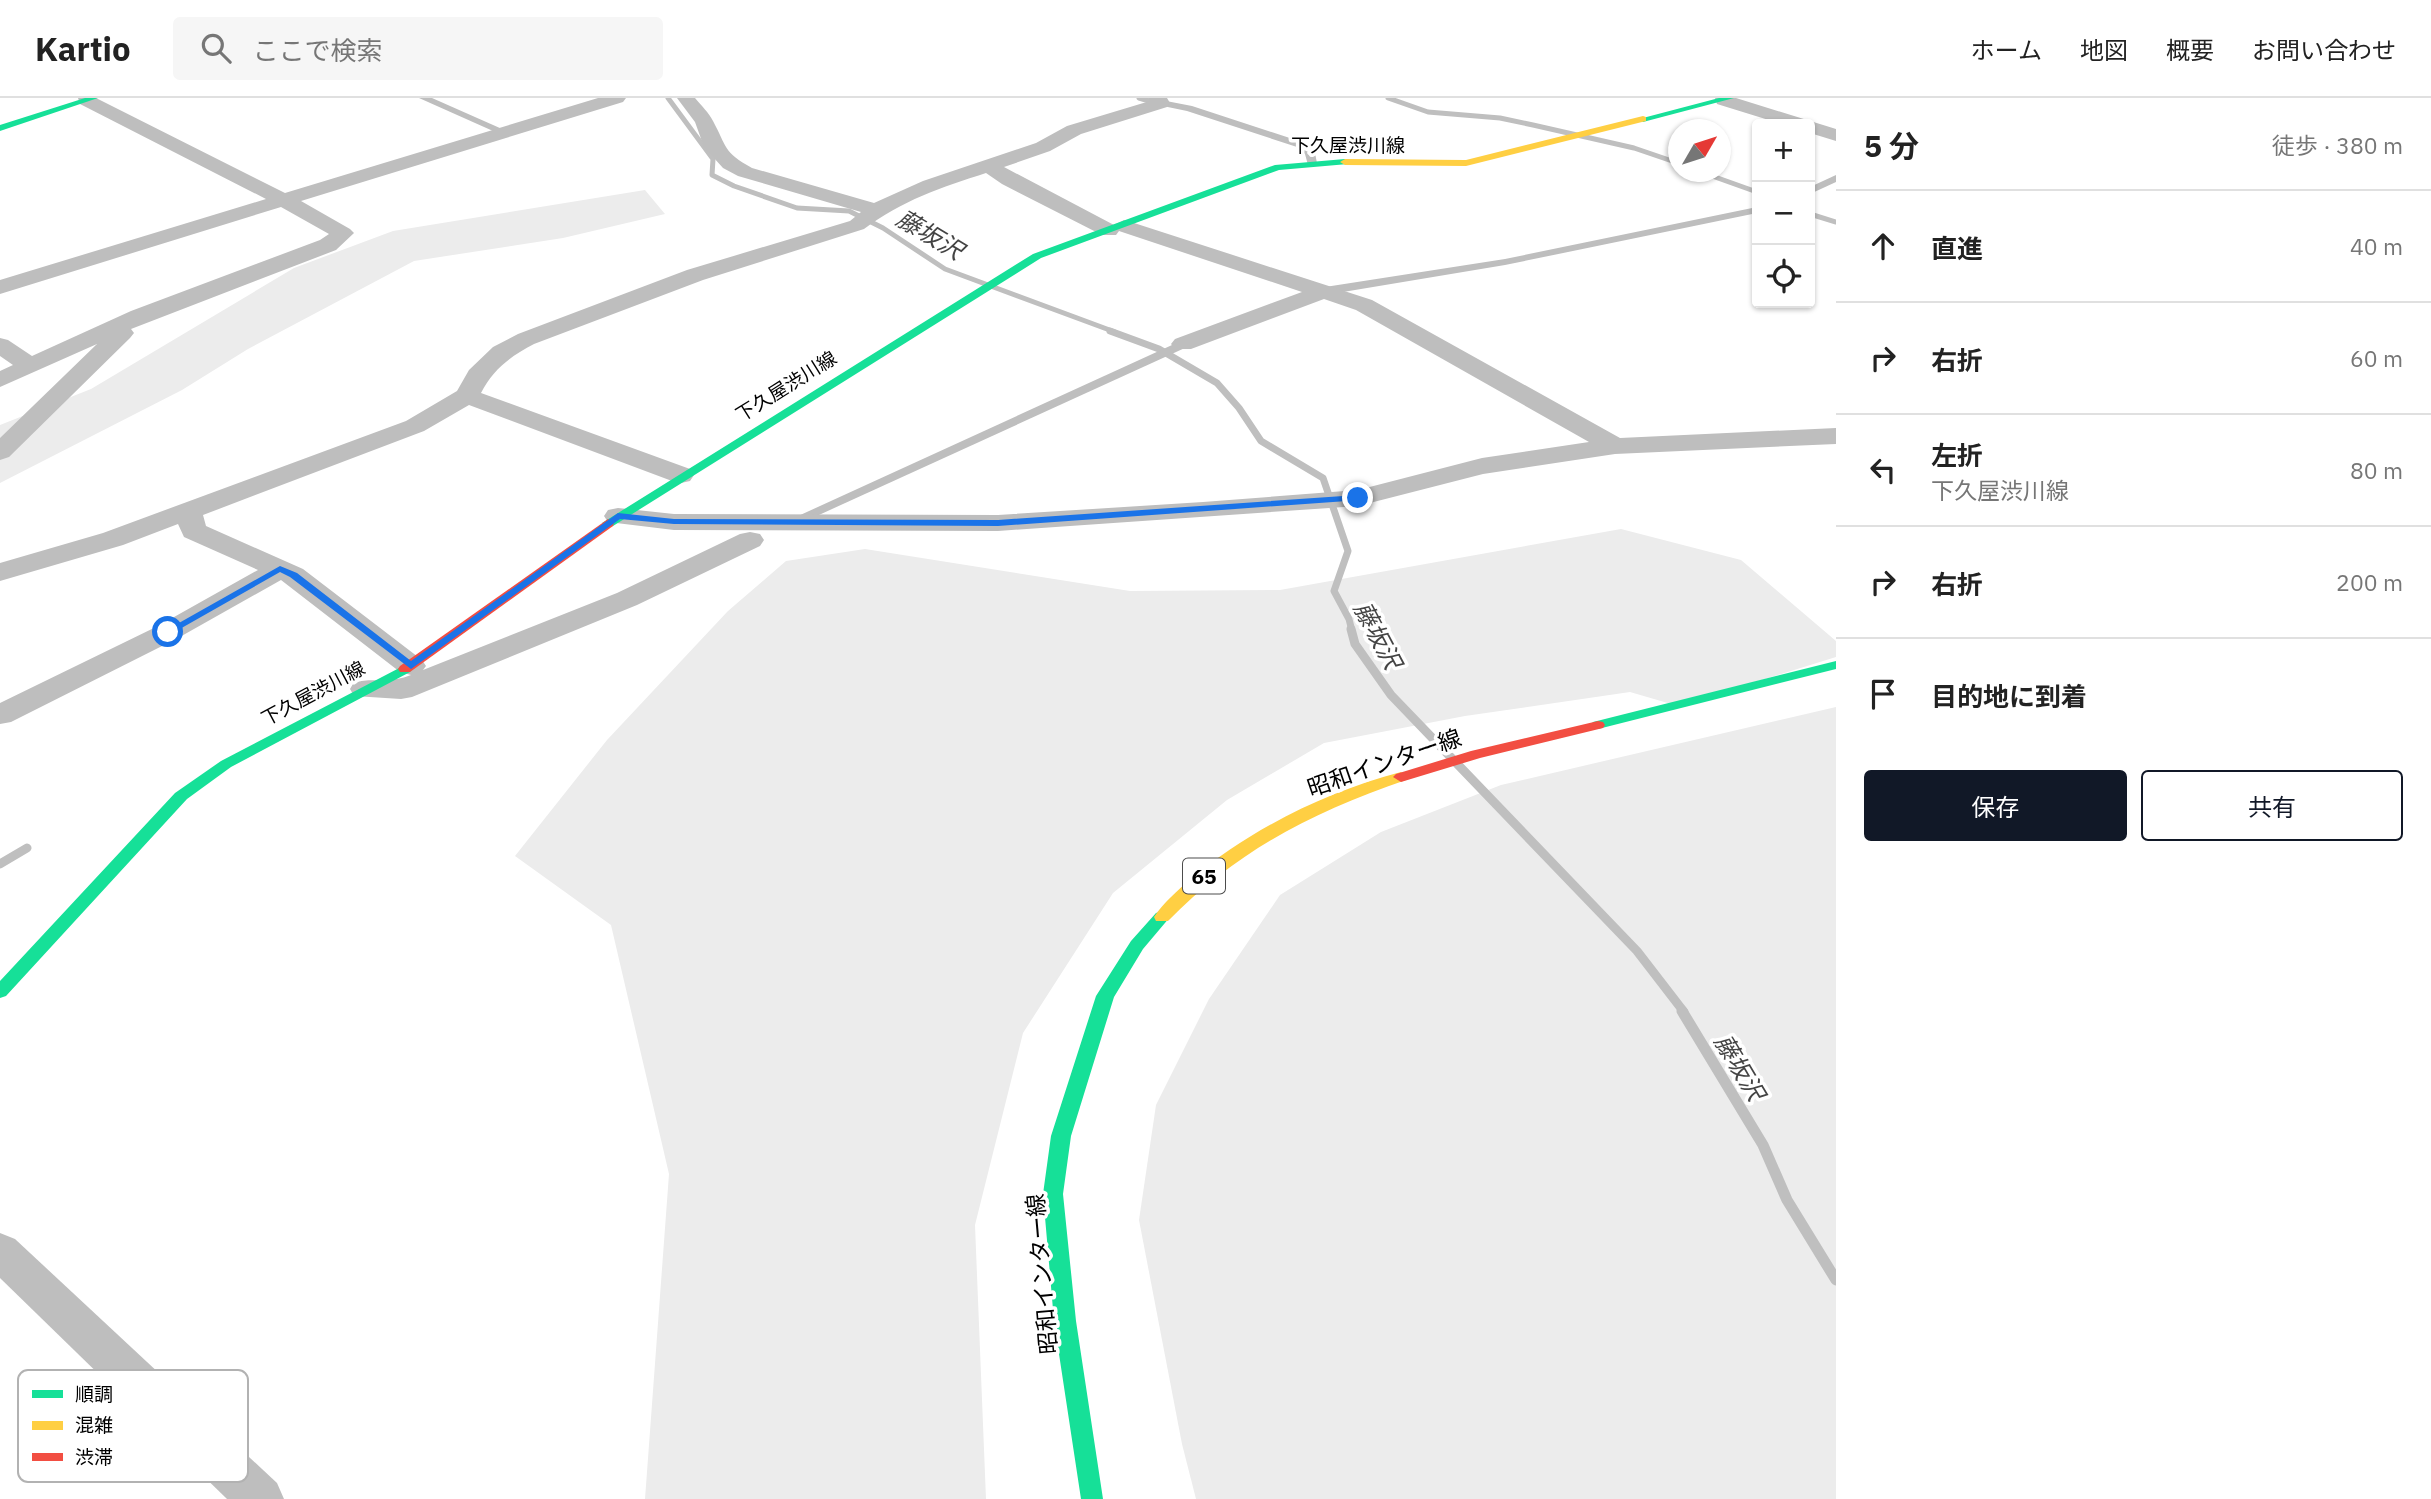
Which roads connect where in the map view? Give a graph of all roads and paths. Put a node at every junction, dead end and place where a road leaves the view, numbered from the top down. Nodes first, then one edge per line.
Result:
1 (424, 98) edge
2 (617, 98) edge
3 (686, 98) edge
4 (90, 99) edge
5 (1726, 99) edge
6 (1159, 100) edge
7 (1786, 119) edge
8 (0, 128) edge
9 (1815, 129) edge
10 (506, 133) junction
11 (1836, 135) edge
12 (1312, 163) junction
13 (989, 166) junction
14 (1836, 178) edge
15 (1815, 188) edge
16 (283, 200) junction
17 (875, 210) junction
18 (1752, 211) edge
19 (1116, 228) junction
20 (0, 287) edge
21 (1325, 290) junction
22 (139, 316) junction
23 (1183, 344) joint
24 (0, 345) edge
25 (31, 366) junction
26 (0, 380) edge
27 (467, 396) junction
28 (1836, 436) edge
29 (1615, 446) junction
30 (0, 452) edge
31 (681, 475) junction
32 (188, 511) junction
33 (618, 516) junction
34 (792, 522) junction
35 (750, 540) dead end
36 (280, 569) junction
37 (0, 572) edge
38 (1836, 665) edge
39 (411, 666) junction
40 (365, 689) junction
41 (0, 716) edge
42 (0, 992) edge
43 (0, 1251) edge
44 (125, 1370) edge
45 (242, 1482) edge
46 (260, 1499) edge
47 (1092, 1499) edge

1 - 10 lane
2 - 10 street
3 - 17 street
4 - 8 main road
4 - 16 street
5 - 7 street
5 - 12 main road, 下久屋渋川線
6 - 12 lane
6 - 13 street
9 - 11 street
10 - 16 street
12 - 19 main road, 下久屋渋川線
13 - 17 street
13 - 19 street
14 - 15 lane
16 - 20 street
16 - 22 street
17 - 27 street
18 - 21 lane
19 - 21 street
19 - 31 main road, 下久屋渋川線
21 - 23 street
21 - 29 street
22 - 25 street
22 - 30 street
23 - 34 lane
24 - 25 street
25 - 26 street
27 - 31 street
27 - 32 street
28 - 29 street
29 - 34 street
31 - 33 main road, 下久屋渋川線
32 - 36 street
32 - 37 street
33 - 34 street
33 - 39 main road, 下久屋渋川線
35 - 40 street
36 - 39 street
36 - 41 street
38 - 47 main road, 昭和インター線 / 65
39 - 40 main road, 下久屋渋川線
40 - 42 main road, 下久屋渋川線
43 - 44 street
45 - 46 street

